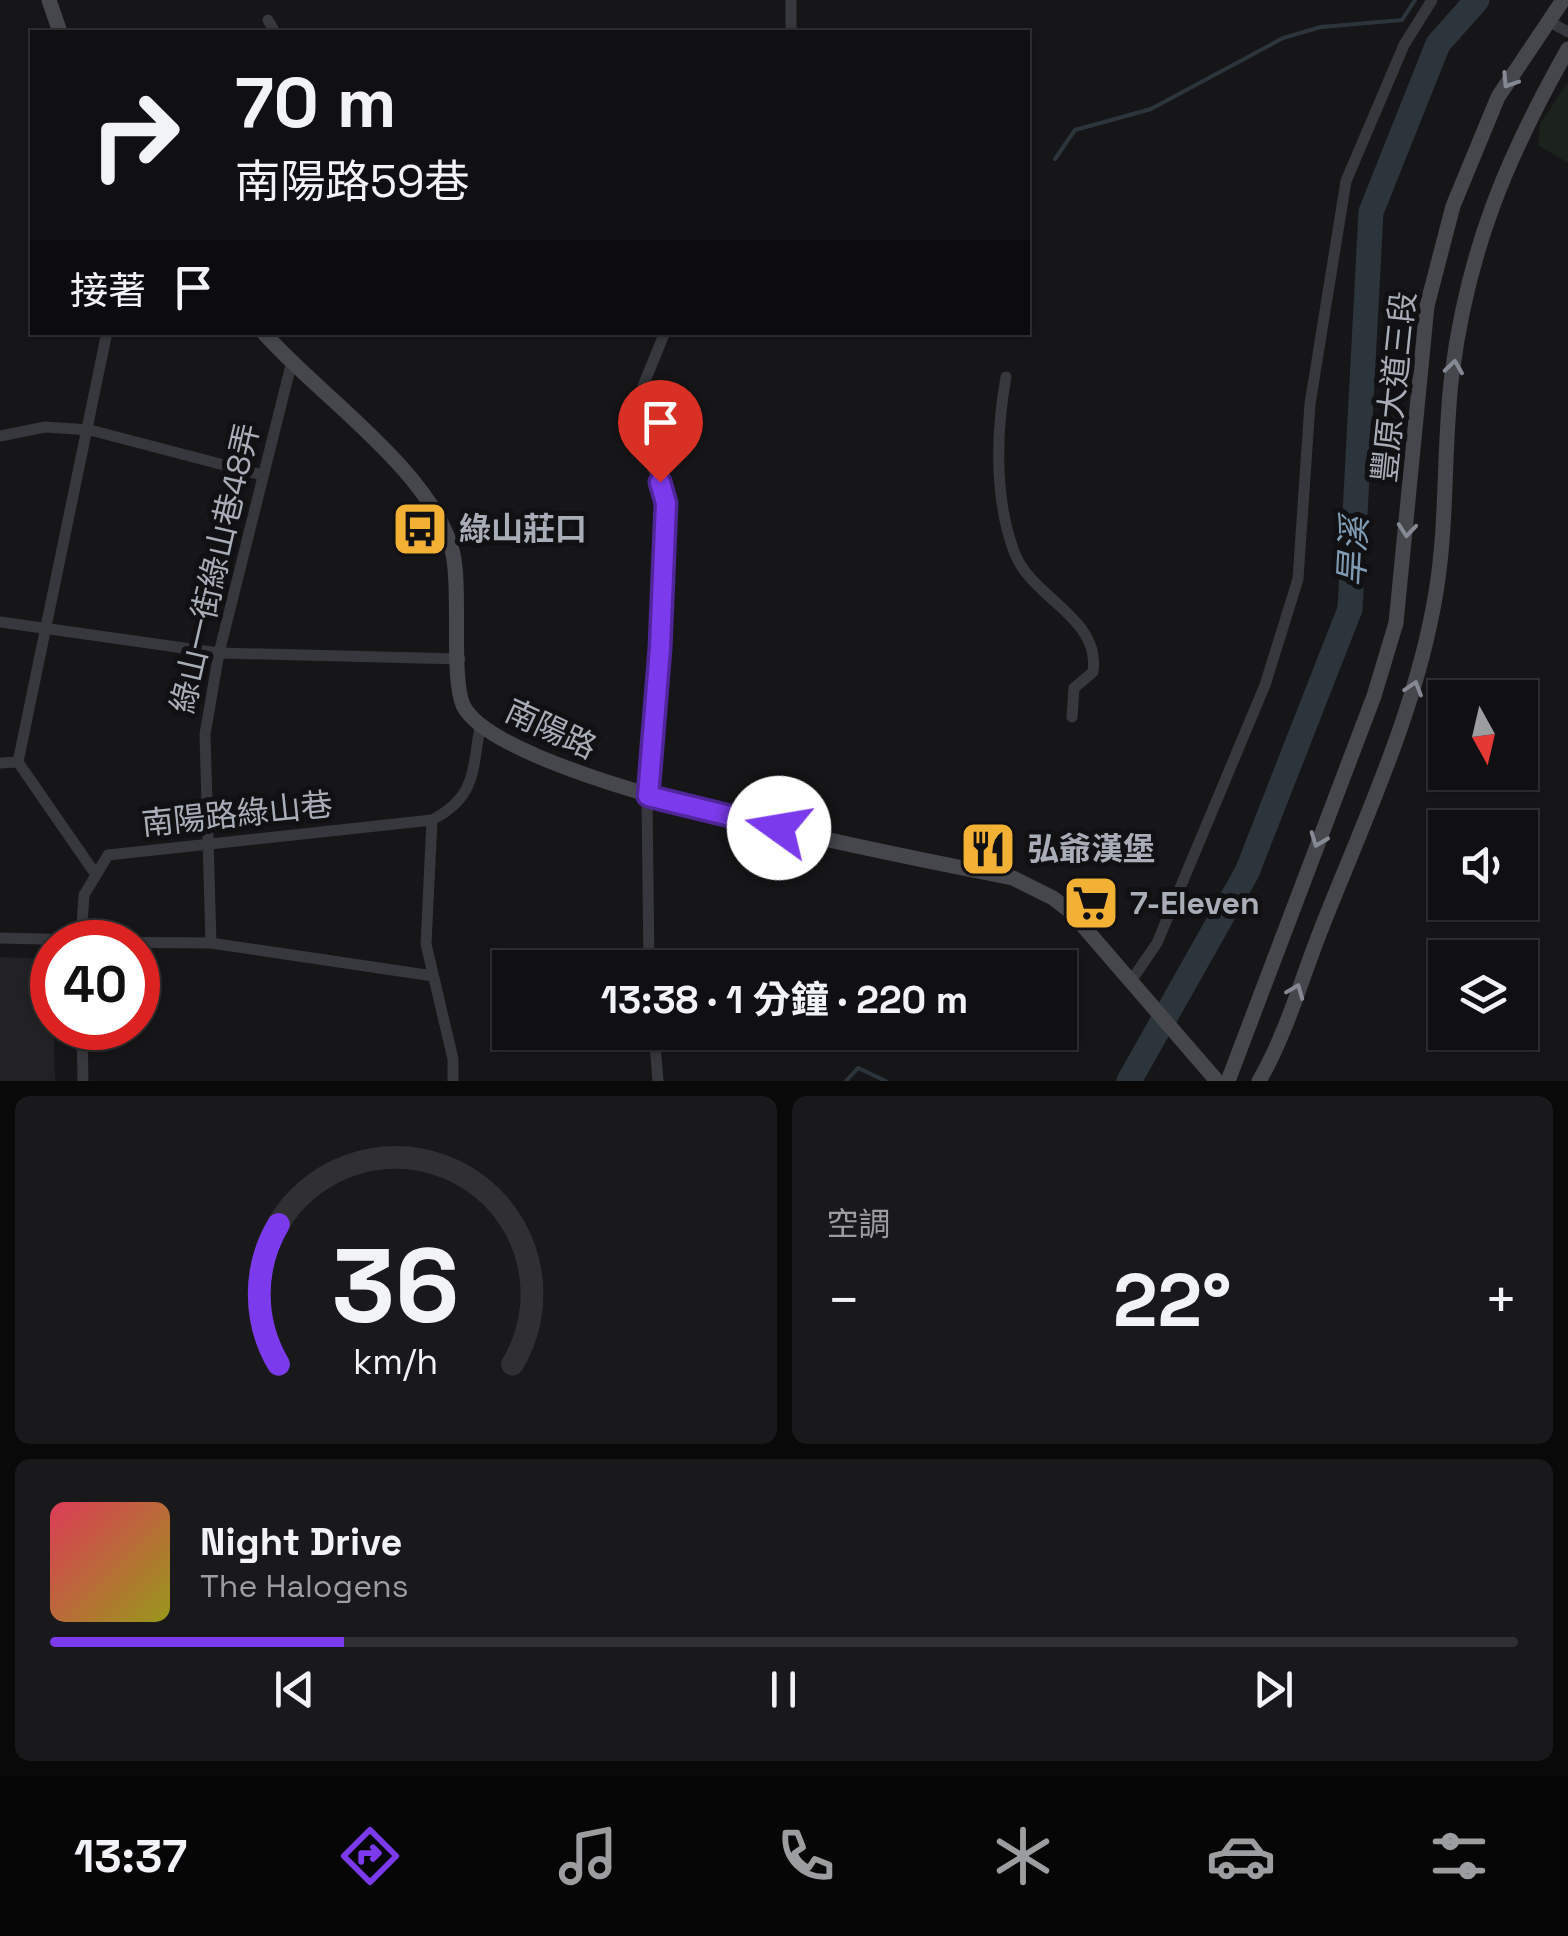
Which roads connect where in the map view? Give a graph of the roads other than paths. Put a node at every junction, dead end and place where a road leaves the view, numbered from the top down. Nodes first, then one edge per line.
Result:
1 (48, 0) edge
2 (790, 0) edge
3 (1432, 0) edge
4 (1563, 0) edge
5 (268, 20) dead end
6 (1548, 21) junction
7 (59, 30) edge
8 (274, 30) edge
9 (791, 30) edge
10 (1568, 32) edge
11 (1568, 49) edge
12 (106, 335) edge
13 (266, 335) edge
14 (664, 335) edge
15 (291, 364) junction
16 (1006, 377) dead end
17 (90, 430) junction
18 (0, 436) edge
19 (262, 474) junction
20 (0, 622) edge
21 (48, 628) junction
22 (219, 653) junction
23 (460, 659) junction
24 (1072, 717) dead end
25 (480, 727) junction
26 (18, 762) junction
27 (0, 763) edge
28 (648, 796) junction
29 (432, 820) junction
30 (208, 844) junction
31 (94, 872) junction
32 (82, 920) edge
33 (0, 938) edge
34 (30, 939) edge
35 (160, 942) edge
36 (211, 943) junction
37 (649, 950) edge
38 (433, 976) junction
39 (1134, 985) junction
40 (82, 1050) edge
41 (655, 1050) edge
42 (83, 1081) edge
43 (453, 1081) edge
44 (658, 1081) edge
45 (1217, 1081) edge
46 (1228, 1081) edge
47 (1258, 1081) edge

1 - 7 street
2 - 9 street
3 - 39 street
4 - 6 street, 豐原大道三段
5 - 8 street
6 - 10 street
6 -> 46 street, 豐原大道三段
47 -> 11 street, 豐原大道三段
12 - 17 street
13 - 15 street, 南陽路
14 - 28 street
15 - 19 street, 綠山一街綠山巷48弄
15 - 23 street, 南陽路
16 - 24 street
17 - 18 street
17 - 19 street
17 - 21 street
19 - 22 street, 綠山一街綠山巷48弄
20 - 21 street
21 - 22 street
21 - 26 street
22 - 23 street
22 - 30 street, 綠山一街綠山巷48弄
23 - 25 street, 南陽路
25 - 28 street, 南陽路
25 - 29 street
26 - 27 street
26 - 31 street
28 - 37 street
28 - 39 street, 南陽路
29 - 30 street, 南陽路綠山巷
29 - 38 street
30 - 31 street, 南陽路綠山巷
30 - 36 street, 綠山一街綠山巷48弄
31 - 32 street
33 - 34 street
35 - 36 street
36 - 38 street
38 - 43 street
39 - 45 street, 南陽路
40 - 42 street
41 - 44 street

